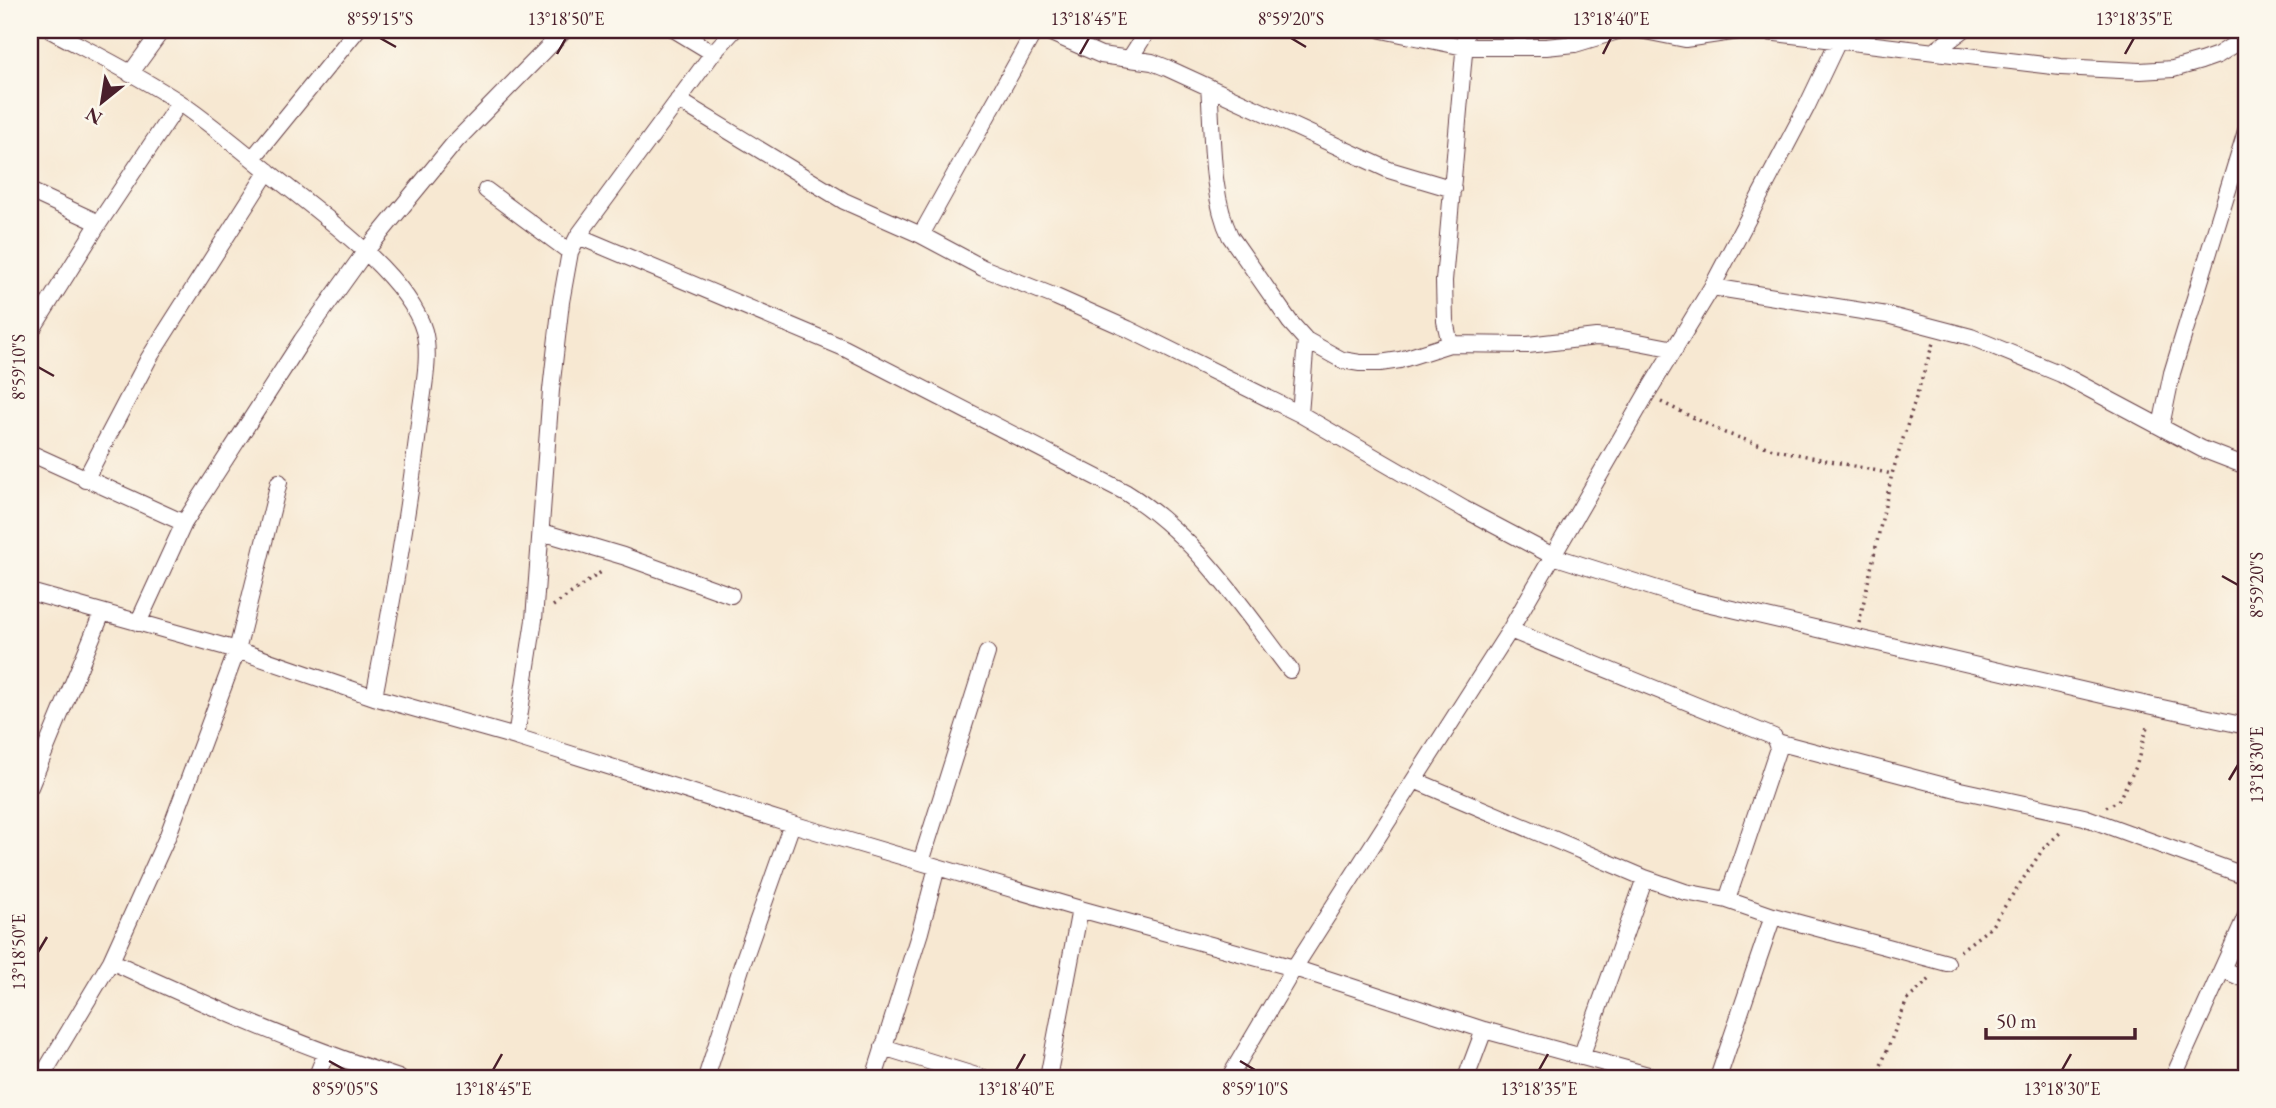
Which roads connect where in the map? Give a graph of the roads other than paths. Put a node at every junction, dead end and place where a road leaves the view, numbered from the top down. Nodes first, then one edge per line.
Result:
1 (50, 30) edge
2 (162, 30) edge
3 (357, 30) edge
4 (565, 30) edge
5 (675, 30) edge
6 (734, 30) edge
7 (1035, 30) edge
8 (1044, 30) edge
9 (1148, 30) edge
10 (1382, 30) edge
11 (1466, 30) edge
12 (1621, 30) edge
13 (1640, 30) edge
14 (1745, 30) edge
15 (1750, 30) edge
16 (1963, 30) edge
17 (1685, 34) edge
18 (2246, 37) edge
19 (1838, 41) junction
20 (1464, 47) junction
21 (1935, 51) junction
22 (713, 53) junction
23 (1129, 58) junction
24 (130, 74) junction
25 (1209, 88) junction
26 (678, 100) junction
27 (179, 103) junction
28 (2246, 131) edge
29 (253, 158) junction
30 (268, 171) junction
31 (1453, 189) junction
32 (486, 190) dead end
33 (30, 191) edge
34 (99, 223) junction
35 (921, 235) junction
36 (578, 236) junction
37 (570, 251) junction
38 (365, 252) junction
39 (1712, 287) junction
40 (30, 333) edge
41 (1307, 340) junction
42 (1450, 344) junction
43 (1675, 349) junction
44 (1300, 414) junction
45 (2161, 426) junction
46 (30, 453) edge
47 (2246, 467) edge
48 (85, 480) junction
49 (279, 482) dead end
50 (184, 523) junction
51 (542, 532) junction
52 (1553, 556) junction
53 (30, 592) edge
54 (731, 596) dead end
55 (102, 613) junction
56 (138, 623) junction
57 (1510, 630) junction
58 (237, 650) junction
59 (988, 653) dead end
60 (1290, 670) dead end
61 (374, 697) junction
62 (2246, 726) edge
63 (516, 737) junction
64 (1777, 742) junction
65 (1413, 780) junction
66 (30, 788) edge
67 (792, 824) junction
68 (921, 862) junction
69 (937, 867) junction
70 (2246, 876) edge
71 (1645, 878) junction
72 (1727, 900) junction
73 (1080, 909) junction
74 (1773, 916) junction
75 (2246, 916) edge
76 (111, 961) junction
77 (1947, 963) road end
78 (1294, 968) junction
79 (2222, 969) junction
80 (2246, 980) edge
81 (1483, 1030) junction
82 (883, 1047) junction
83 (326, 1053) junction
84 (1581, 1057) junction
85 (41, 1078) edge
86 (316, 1078) edge
87 (399, 1078) edge
88 (706, 1078) edge
89 (874, 1078) edge
90 (983, 1078) edge
91 (1048, 1078) edge
92 (1229, 1078) edge
93 (1466, 1078) edge
94 (1659, 1078) edge
95 (1718, 1078) edge
96 (2173, 1078) edge

1 - 24 street
2 - 24 street
3 - 29 street
4 - 38 street
5 - 22 street
6 - 22 street
7 - 35 street
8 - 23 street
9 - 23 street
10 - 20 street
11 - 20 street
12 - 20 street
13 - 17 street
14 - 17 street
15 - 19 street
16 - 21 street
18 - 21 street
19 - 21 street
19 - 39 street
20 - 31 street
22 - 26 street
23 - 25 street
24 - 27 street
25 - 31 street
25 - 41 street
26 - 35 street
26 - 36 street
27 - 29 street
27 - 34 street
28 - 45 street
29 - 30 street
30 - 38 street
30 - 48 street
31 - 42 street
32 - 37 street
33 - 34 street
34 - 40 street
35 - 44 street
36 - 37 street
36 - 60 street
37 - 51 street
38 - 50 street
38 - 61 street
39 - 43 street
39 - 45 street
41 - 42 street
41 - 44 street
42 - 43 street
43 - 52 street
44 - 52 street
45 - 47 street
46 - 48 street
48 - 50 street
49 - 58 street
50 - 56 street
51 - 54 street
51 - 63 street
52 - 57 street
52 - 62 street
53 - 55 street
55 - 56 street
55 - 66 street
56 - 58 street
57 - 64 street
57 - 65 street
58 - 61 street
58 - 76 street
59 - 68 street
61 - 63 street
63 - 67 street
64 - 70 street
64 - 72 street
65 - 71 street
65 - 78 street
67 - 68 street
67 - 88 street
68 - 69 street
69 - 73 street
69 - 82 street
71 - 72 street
71 - 84 street
72 - 74 street
73 - 78 street
73 - 91 street
74 - 77 street
74 - 95 street
75 - 79 street
76 - 83 street
76 - 85 street
78 - 81 street
78 - 92 street
79 - 80 street
79 - 96 street
81 - 84 street
81 - 93 street
82 - 89 street
82 - 90 street
83 - 86 street
83 - 87 street
84 - 94 street

